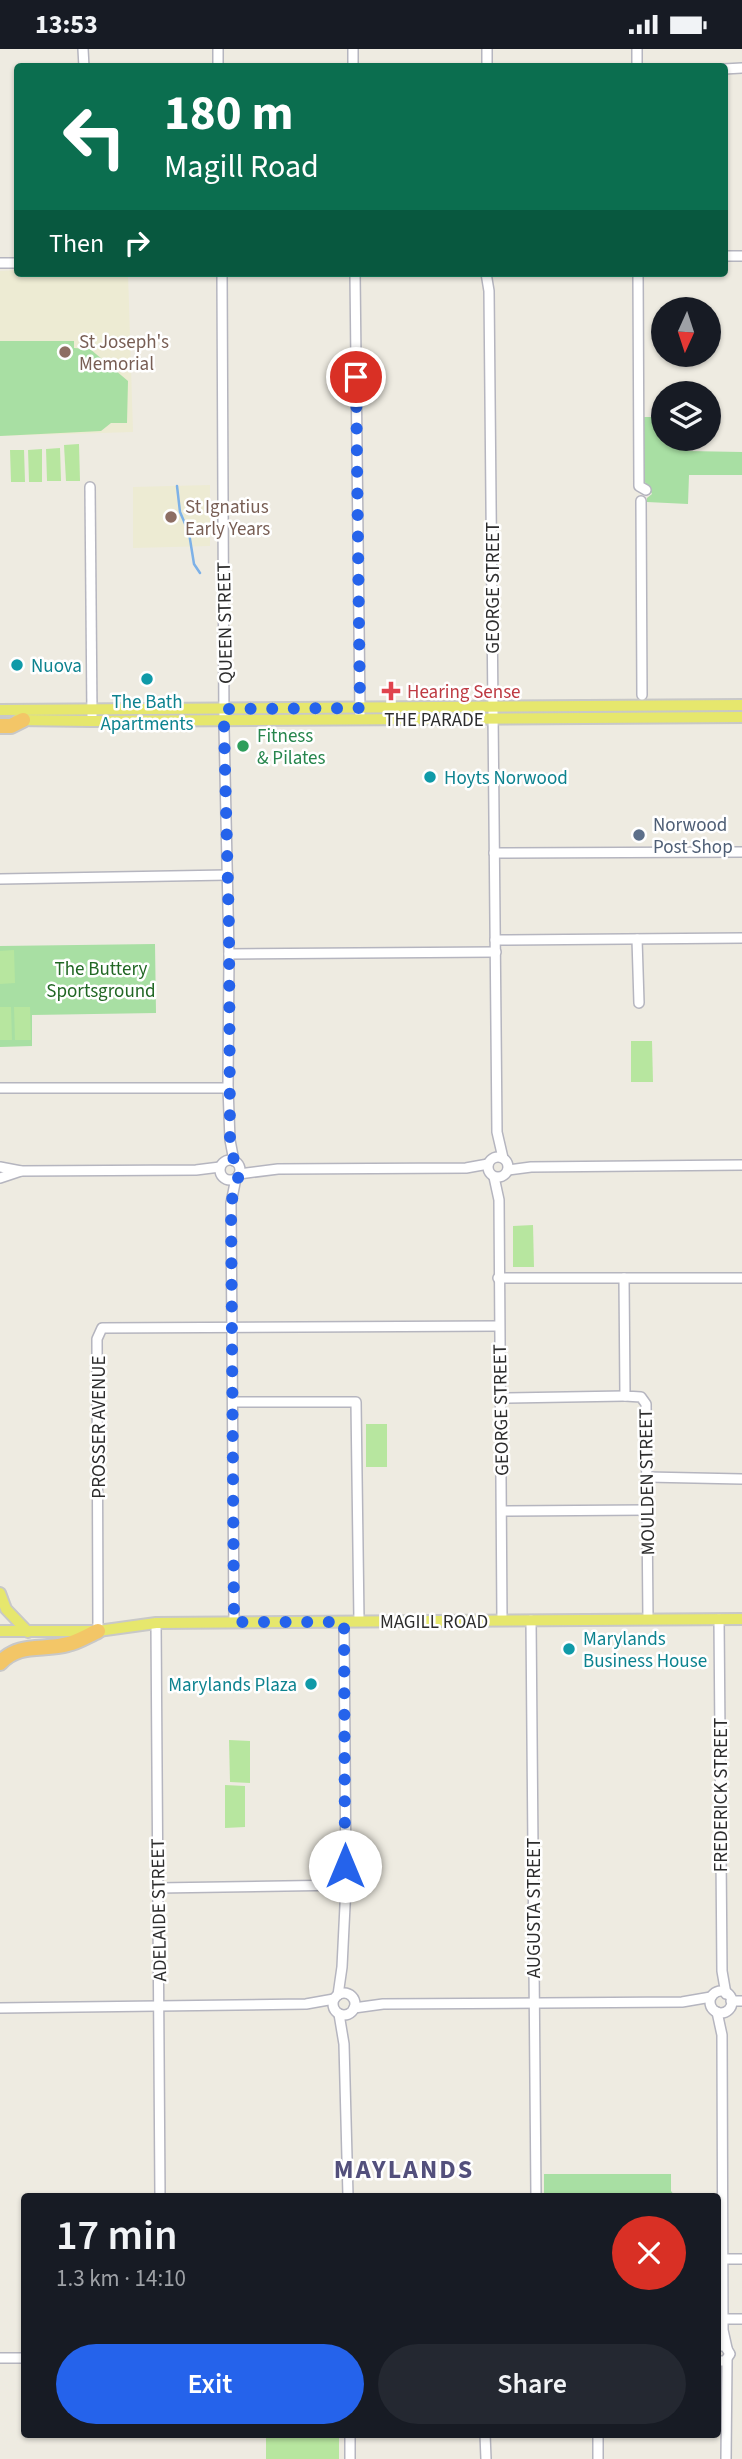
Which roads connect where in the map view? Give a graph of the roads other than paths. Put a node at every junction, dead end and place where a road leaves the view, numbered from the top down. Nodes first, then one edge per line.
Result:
1 (222, 277) edge
2 (355, 277) edge
3 (486, 277) edge
4 (491, 277) edge
5 (638, 277) edge
6 (489, 291) junction
7 (90, 487) dead end
8 (646, 490) dead end
9 (640, 501) dead end
10 (642, 695) dead end
11 (742, 705) edge
12 (493, 707) junction
13 (92, 709) junction
14 (0, 710) edge
15 (360, 714) junction
16 (57, 715) junction
17 (225, 715) junction
18 (742, 717) edge
19 (0, 719) edge
20 (493, 719) junction
21 (23, 720) junction
22 (92, 722) junction
23 (0, 726) edge
24 (742, 852) edge
25 (494, 853) junction
26 (228, 875) junction
27 (0, 879) edge
28 (742, 938) edge
29 (637, 939) junction
30 (495, 940) junction
31 (496, 952) junction
32 (229, 954) junction
33 (639, 1003) dead end
34 (0, 1088) edge
35 (228, 1088) junction
36 (0, 1167) edge
37 (498, 1167) junction
38 (742, 1167) edge
39 (21, 1171) junction
40 (230, 1171) junction
41 (0, 1178) edge
42 (624, 1277) junction
43 (498, 1278) junction
44 (742, 1278) edge
45 (499, 1325) junction
46 (232, 1327) junction
47 (625, 1396) junction
48 (501, 1398) junction
49 (233, 1402) junction
50 (647, 1477) junction
51 (742, 1479) edge
52 (647, 1510) junction
53 (502, 1511) junction
54 (0, 1593) edge
55 (648, 1619) junction
56 (719, 1619) junction
57 (742, 1619) edge
58 (502, 1620) junction
59 (531, 1620) junction
60 (359, 1621) junction
61 (234, 1622) junction
62 (344, 1622) junction
63 (156, 1623) junction
64 (0, 1631) edge
65 (99, 1631) junction
66 (28, 1632) junction
67 (0, 1663) edge
68 (346, 1885) junction
69 (158, 1888) junction
70 (723, 1999) junction
71 (742, 2001) edge
72 (682, 2002) junction
73 (534, 2003) junction
74 (344, 2004) junction
75 (159, 2007) junction
76 (0, 2008) edge
77 (714, 2010) junction
78 (723, 2035) junction
79 (160, 2193) edge
80 (348, 2193) edge
81 (536, 2193) edge
82 (723, 2259) junction
83 (742, 2259) edge
84 (724, 2319) junction
85 (742, 2319) edge
86 (721, 2346) edge
87 (0, 2358) edge
88 (21, 2358) edge
89 (721, 2360) edge
90 (350, 2438) edge
91 (485, 2438) edge
92 (598, 2438) edge
93 (350, 2459) edge
94 (485, 2459) edge
95 (598, 2459) edge
96 (726, 2459) edge

1 - 17 street, QUEEN STREET
2 - 15 street
3 - 6 street, GEORGE STREET
4 - 6 street, GEORGE STREET
5 - 8 street
6 - 12 street, GEORGE STREET
7 - 13 street
9 - 10 street
11 - 12 main road, THE PARADE
12 - 15 main road, THE PARADE
12 - 20 street, GEORGE STREET
13 - 16 main road, THE PARADE
13 - 17 main road, THE PARADE
13 - 22 street
14 - 16 main road, THE PARADE
15 - 17 main road, THE PARADE
15 - 20 main road, THE PARADE
16 - 21 main road, THE PARADE
16 - 22 main road, THE PARADE
17 - 22 main road, THE PARADE
17 - 26 street, QUEEN STREET
18 - 20 main road, THE PARADE
19 - 21 main road, THE PARADE
20 - 25 street, GEORGE STREET
21 - 23 highway
24 - 25 street
25 - 30 street, GEORGE STREET
26 - 27 street
26 - 32 street, QUEEN STREET
28 - 29 street
29 - 30 street
29 - 33 street
30 - 31 street, GEORGE STREET
31 - 32 street
31 - 37 street, GEORGE STREET
32 - 35 street, QUEEN STREET
34 - 35 street
35 - 40 street, QUEEN STREET
36 - 39 street
37 - 38 street
37 - 40 street
37 - 43 street, GEORGE STREET
39 - 40 street
39 - 41 street
40 - 46 street, QUEEN STREET
42 - 43 street
42 - 44 street
42 - 47 street, MOULDEN STREET
43 - 45 street, GEORGE STREET
45 - 46 street, PROSSER AVENUE
45 - 48 street, GEORGE STREET
46 - 49 street, QUEEN STREET
46 - 65 street, PROSSER AVENUE
47 - 48 street
47 - 50 street, MOULDEN STREET
48 - 53 street, GEORGE STREET
49 - 60 street
49 - 61 street, QUEEN STREET
50 - 51 street
50 - 52 street, MOULDEN STREET
52 - 53 street
52 - 55 street, MOULDEN STREET
53 - 58 street, GEORGE STREET
54 - 66 main road
55 - 56 main road, MAGILL ROAD
55 - 59 main road, MAGILL ROAD
56 - 57 main road, MAGILL ROAD
56 - 70 street, FREDERICK STREET
58 - 59 main road, MAGILL ROAD
58 - 60 main road, MAGILL ROAD
59 - 73 street, AUGUSTA STREET
60 - 62 main road, MAGILL ROAD
61 - 62 main road, MAGILL ROAD
61 - 63 main road, MAGILL ROAD
62 - 68 street
63 - 65 main road, MAGILL ROAD
63 - 69 street, ADELAIDE STREET
64 - 66 main road, MAGILL ROAD
65 - 66 main road, MAGILL ROAD
65 - 67 highway
68 - 69 street
68 - 74 street
69 - 75 street, ADELAIDE STREET
70 - 71 street
70 - 72 street
70 - 77 street, FREDERICK STREET
70 - 77 street
70 - 78 street, FREDERICK STREET
72 - 73 street
72 - 77 street
73 - 74 street
73 - 81 street, AUGUSTA STREET
74 - 75 street
74 - 80 street
75 - 76 street
75 - 79 street, ADELAIDE STREET
77 - 78 street, FREDERICK STREET
78 - 82 street, FREDERICK STREET
82 - 83 street
82 - 84 street, FREDERICK STREET
84 - 85 street
84 - 86 street, FREDERICK STREET
86 - 89 street
87 - 88 street
89 - 96 street
90 - 93 street
91 - 94 street
92 - 95 street

